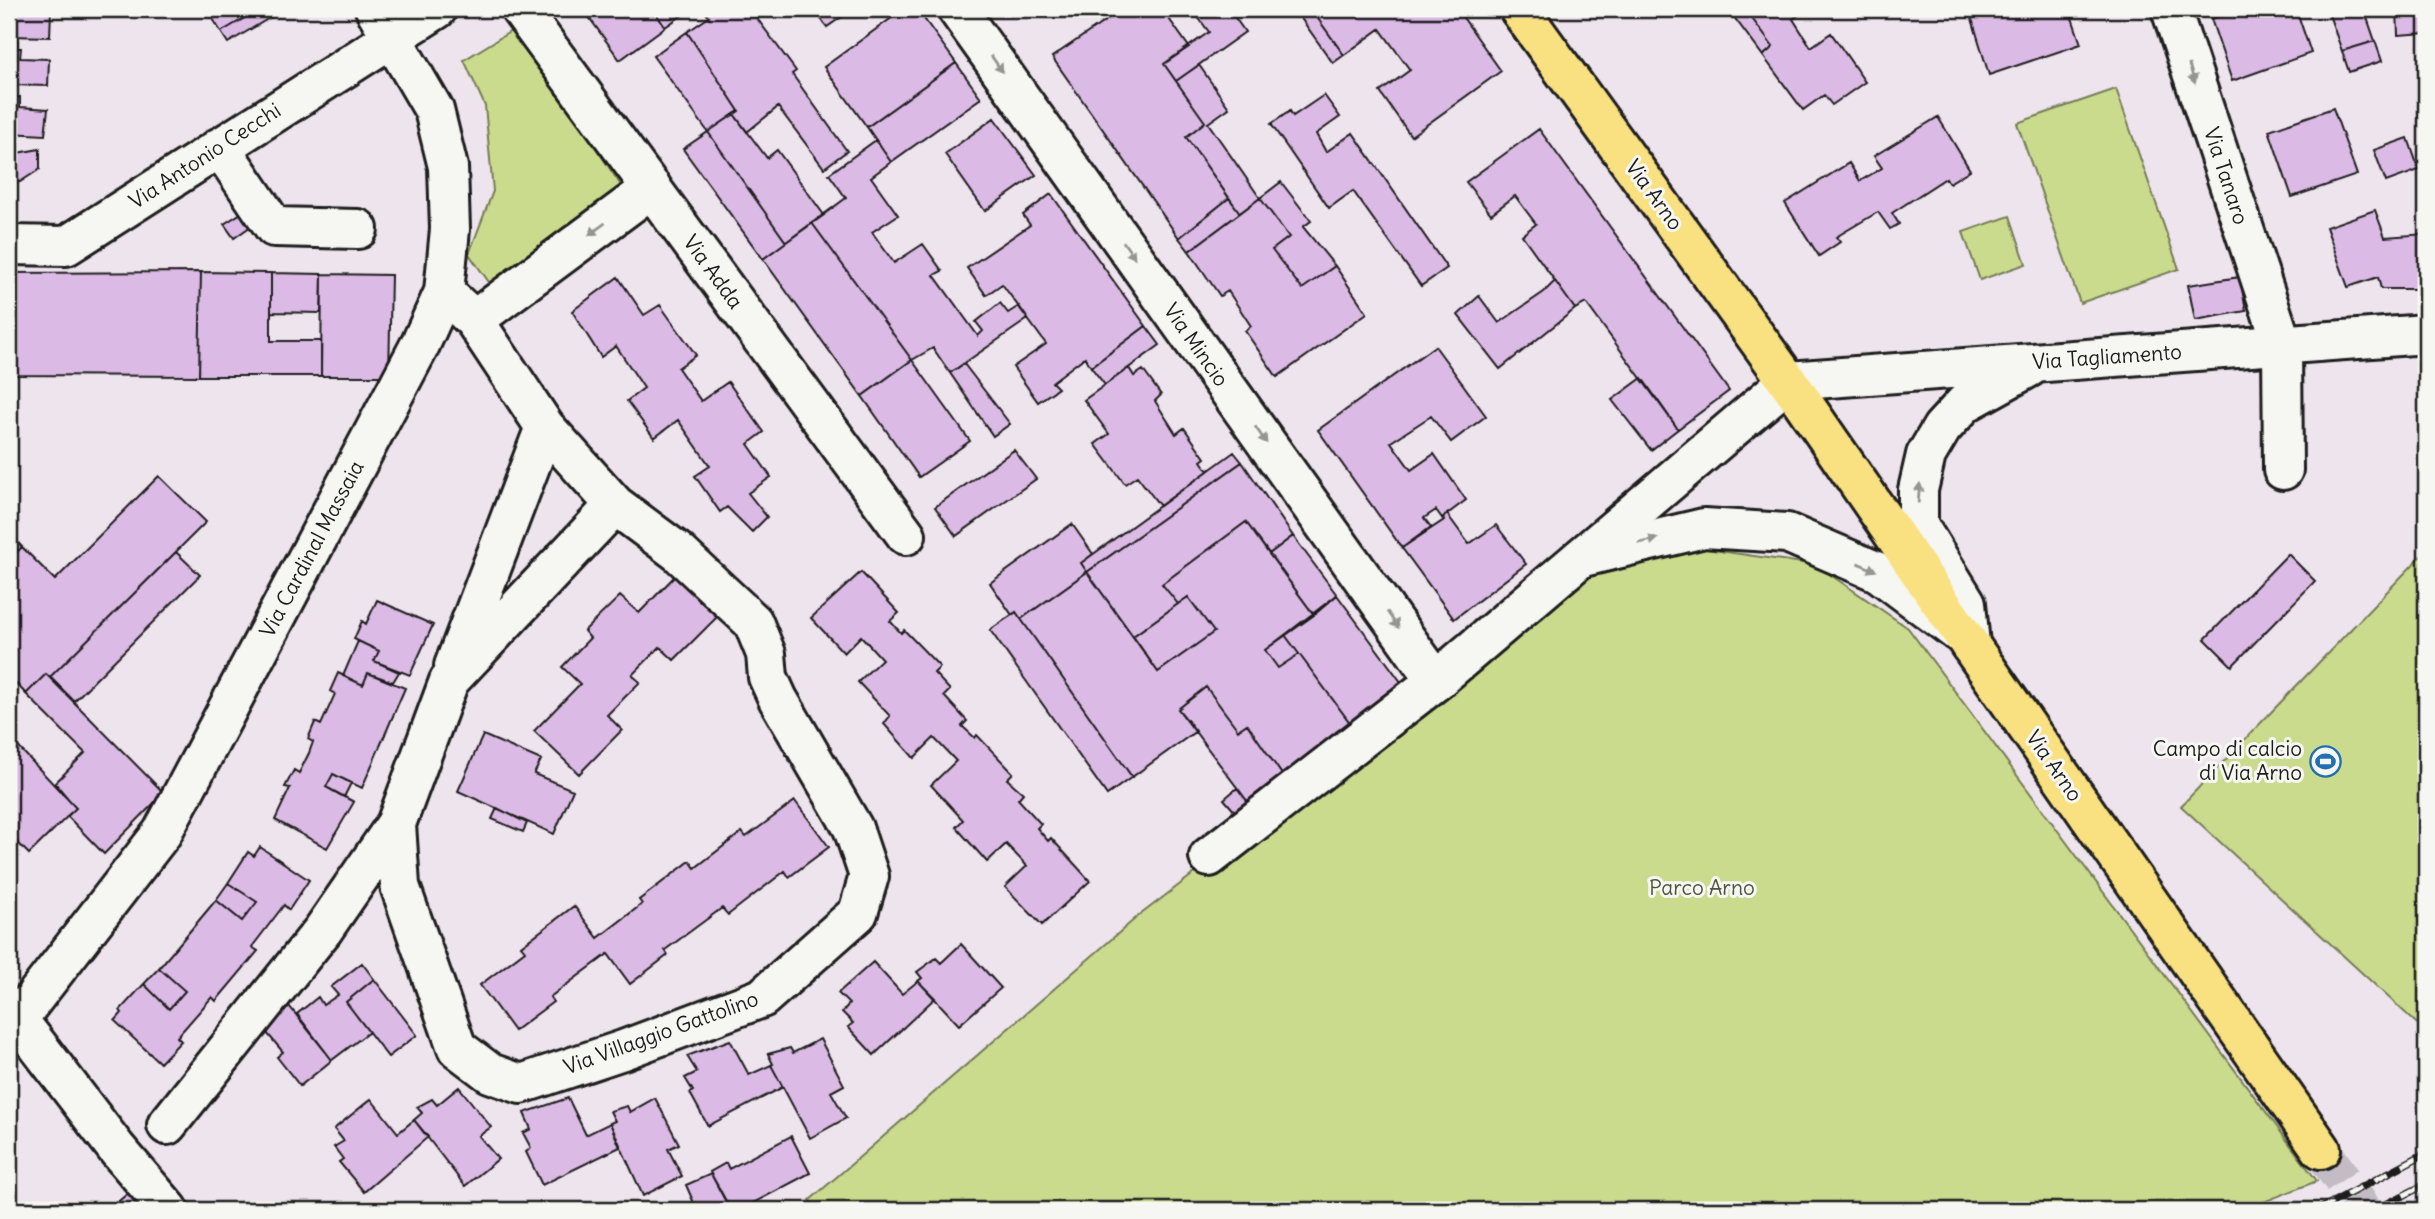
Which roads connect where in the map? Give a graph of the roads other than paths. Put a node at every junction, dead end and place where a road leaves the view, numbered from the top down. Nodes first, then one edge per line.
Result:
1 (437, 9) edge
2 (520, 9) edge
3 (957, 9) edge
4 (1519, 9) edge
5 (2171, 9) edge
6 (384, 22) edge
7 (220, 146) junction
8 (652, 188) junction
9 (358, 229) dead end
10 (9, 245) edge
11 (444, 292) junction
12 (474, 320) junction
13 (2426, 334) edge
14 (2282, 344) junction
15 (2039, 362) junction
16 (1788, 381) junction
17 (545, 427) junction
18 (2283, 470) dead end
19 (615, 505) junction
20 (906, 534) dead end
21 (1582, 557) junction
22 (1967, 641) junction
23 (449, 681) junction
24 (1436, 681) junction
25 (396, 824) junction
26 (1209, 857) dead end
27 (12, 1019) edge
28 (167, 1125) dead end
29 (2321, 1149) tunnel mouth
30 (169, 1210) edge

1 - 6 street, Via Antonio Cecchi
2 - 8 street, Via Adda
3 -> 24 street, Via Mincio
4 - 16 main road, Via Arno
5 -> 14 street, Via Tanaro
6 - 7 street, Via Antonio Cecchi
6 - 11 street, Via Cardinal Massaia
7 - 9 street
7 - 10 street, Via Antonio Cecchi
8 -> 12 street
8 - 20 street, Via Adda
11 - 12 street, Via Villaggio Gattolino
11 - 27 street, Via Cardinal Massaia
12 - 17 street, Via Villaggio Gattolino
13 - 14 street, Via Tagliamento
14 - 15 street, Via Tagliamento
14 - 18 street, Via Tanaro
15 - 16 street, Via Tagliamento
22 -> 15 street
16 - 21 street
16 - 22 main road, Via Arno
17 - 19 street, Via Villaggio Gattolino
17 - 23 street, Via Villaggio Gattolino
19 - 23 street, Via Villaggio Gattolino
19 - 25 street, Via Villaggio Gattolino
21 -> 22 street
21 - 24 street
22 - 29 main road, Via Arno
23 - 25 street, Via Villaggio Gattolino
24 - 26 street
25 - 28 street
27 - 30 street

